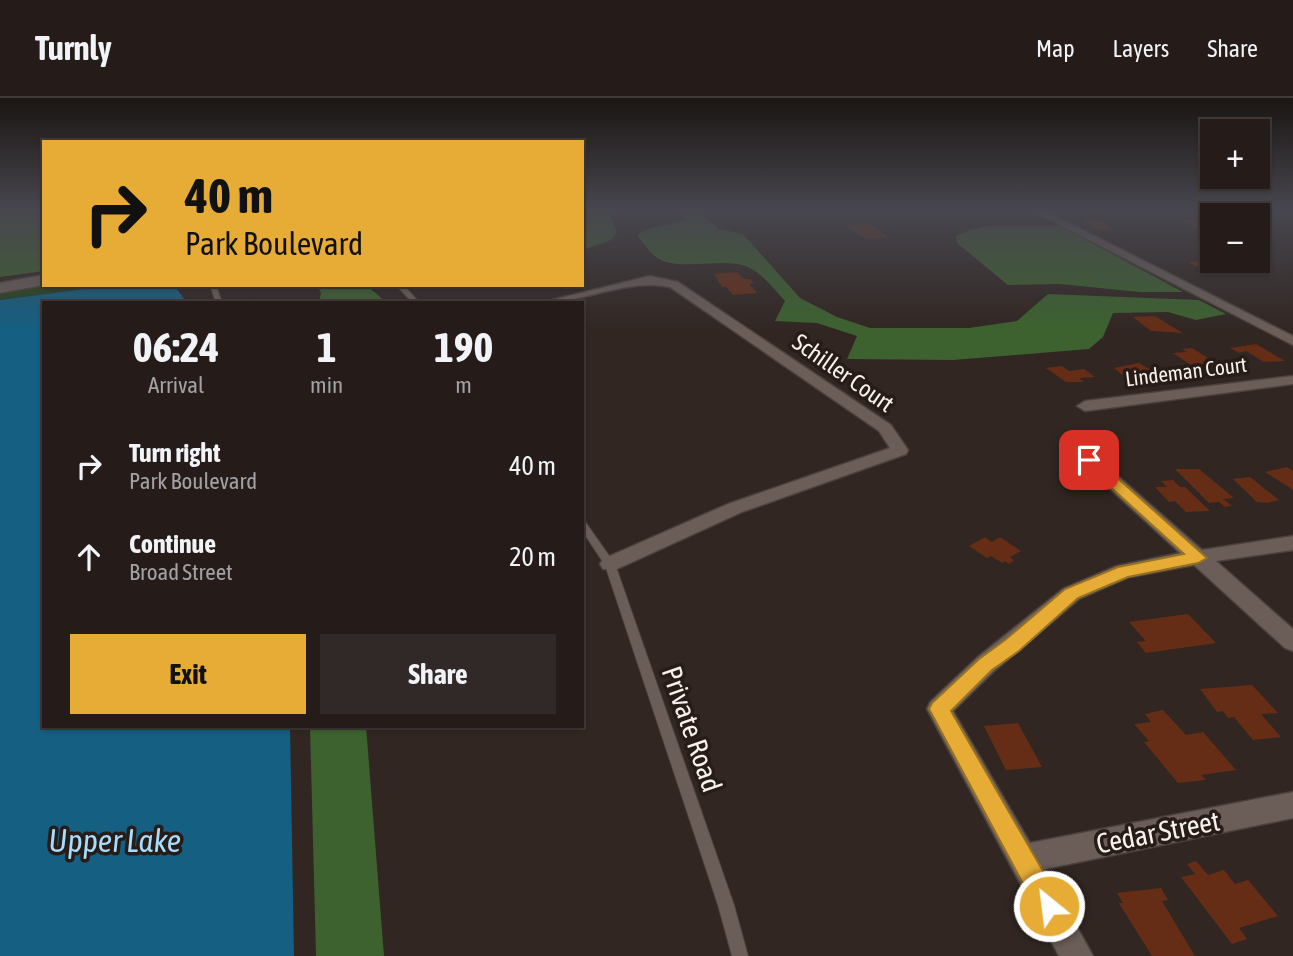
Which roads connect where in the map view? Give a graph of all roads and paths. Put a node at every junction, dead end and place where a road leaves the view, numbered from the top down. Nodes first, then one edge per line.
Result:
1 (1114, 250) edge
2 (42, 280) edge
3 (401, 287) edge
4 (0, 288) edge
5 (415, 301) edge
6 (556, 301) edge
7 (1293, 341) edge
8 (1293, 380) edge
9 (1085, 406) dead end
10 (1089, 460) dead end
11 (584, 526) edge
12 (1293, 543) edge
13 (1198, 558) junction
14 (610, 564) junction
15 (1293, 642) edge
16 (1293, 805) edge
17 (1023, 859) junction
18 (740, 956) edge
19 (1077, 956) edge

1 - 7 street
2 - 4 main road
3 - 5 lane
6 - 14 street, Schiller Court
8 - 9 street, Lindeman Court
10 - 13 street
11 - 14 lane, Private Road
12 - 13 street
13 - 15 street
13 - 17 street
14 - 18 lane, Private Road
16 - 17 street, Cedar Street
17 - 19 street

